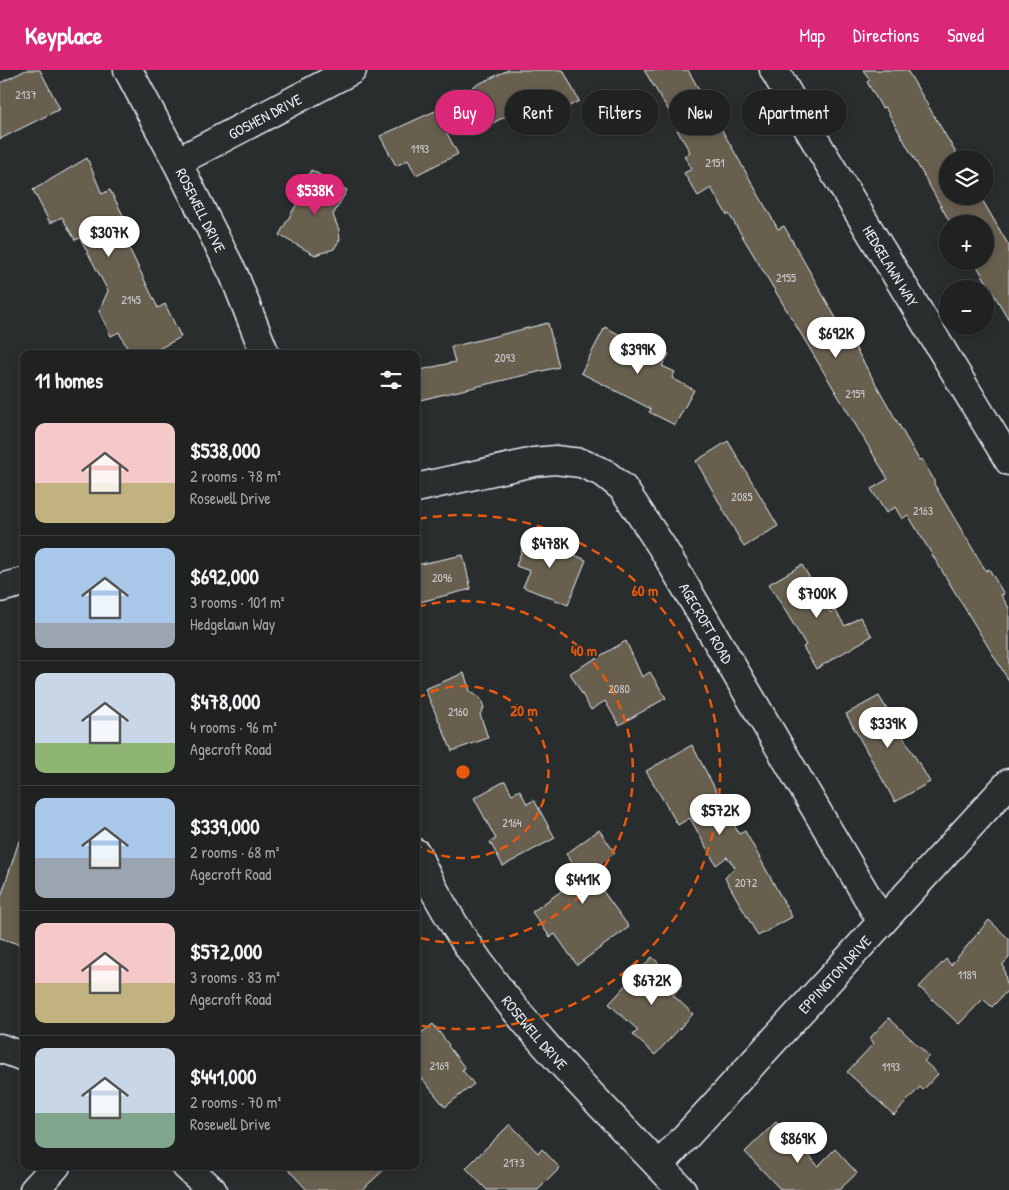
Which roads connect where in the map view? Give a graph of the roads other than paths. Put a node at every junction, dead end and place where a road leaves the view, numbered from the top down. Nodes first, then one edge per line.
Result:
1 (128, 70) edge
2 (352, 70) edge
3 (774, 70) edge
4 (177, 162) junction
5 (263, 350) edge
6 (1009, 460) edge
7 (420, 487) edge
8 (20, 583) edge
9 (0, 588) edge
10 (1009, 783) edge
11 (420, 861) edge
12 (882, 922) junction
13 (0, 1048) edge
14 (20, 1056) edge
15 (659, 1166) junction
16 (52, 1170) edge
17 (190, 1170) edge
18 (34, 1190) edge
19 (212, 1190) edge
20 (682, 1190) edge

1 - 4 street, ROSEWELL DRIVE
2 - 4 street, GOSHEN DRIVE
3 - 6 street, HEDGELAWN WAY
4 - 5 street, ROSEWELL DRIVE
7 - 12 street, AGECROFT ROAD
8 - 9 street
10 - 12 street, EPPINGTON DRIVE
11 - 15 street, ROSEWELL DRIVE
12 - 15 street, EPPINGTON DRIVE
13 - 14 street
15 - 20 street, ROSEWELL DRIVE
16 - 18 street
17 - 19 street

